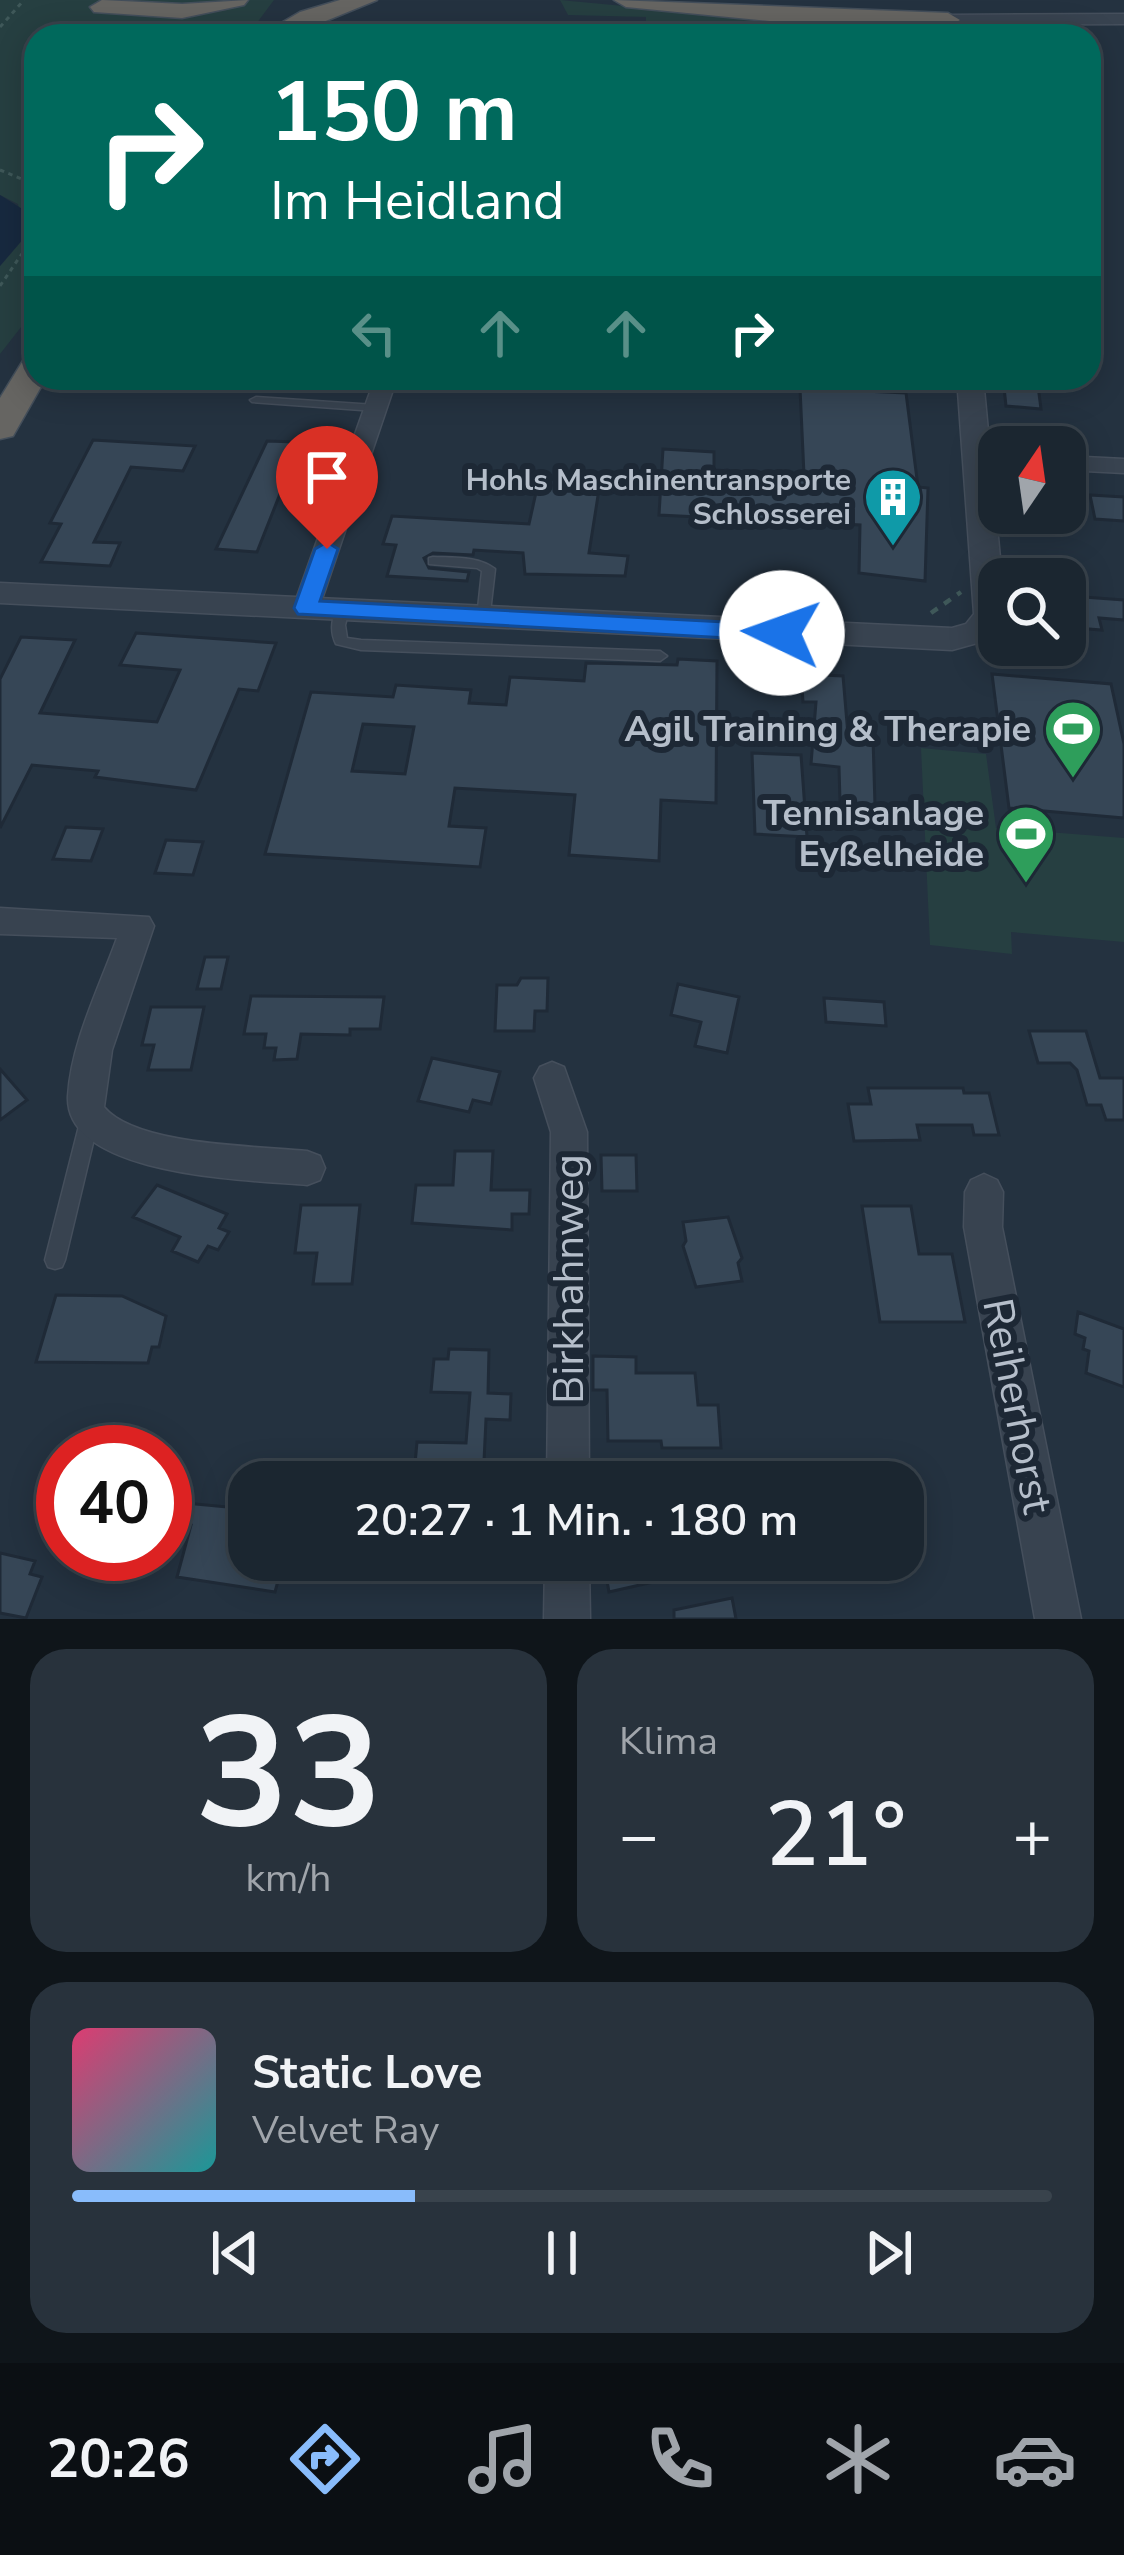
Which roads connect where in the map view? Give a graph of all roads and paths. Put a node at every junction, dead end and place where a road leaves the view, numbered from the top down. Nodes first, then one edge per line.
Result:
1 (24, 0) edge
2 (236, 0) edge
3 (286, 0) edge
4 (365, 0) edge
5 (626, 0) edge
6 (93, 4) edge
7 (950, 18) edge
8 (1124, 19) edge
9 (1, 24) edge
10 (168, 24) edge
11 (266, 24) edge
12 (285, 24) edge
13 (24, 251) edge
14 (0, 286) edge
15 (24, 356) edge
16 (24, 387) edge
17 (382, 390) edge
18 (973, 390) edge
19 (0, 395) edge
20 (256, 400) dead end
21 (375, 408) junction
22 (980, 426) edge
23 (0, 428) edge
24 (1086, 464) edge
25 (1124, 466) edge
26 (988, 534) edge
27 (433, 561) dead end
28 (974, 583) dead end
29 (2, 593) edge
30 (306, 608) junction
31 (342, 610) junction
32 (927, 616) dead end
33 (484, 617) junction
34 (515, 635) junction
35 (660, 656) dead end
36 (0, 921) edge
37 (552, 1078) dead end
38 (90, 1118) junction
39 (307, 1168) dead end
40 (984, 1192) dead end
41 (55, 1260) dead end
42 (568, 1461) edge
43 (567, 1581) edge
44 (567, 1619) edge
45 (1058, 1619) edge

1 - 9 path
2 - 6 highway
3 - 11 highway
4 - 12 highway
5 - 7 highway
6 - 10 highway
7 - 8 street
13 - 14 path
15 - 19 highway
16 - 23 highway
17 - 21 street
18 - 22 street
20 - 21 lane
21 - 30 street
24 - 25 street
26 - 34 street
27 - 33 lane
28 - 32 path
29 - 30 street
30 - 31 street
31 - 33 street
31 - 34 lane
33 - 34 street
34 - 35 lane
36 - 38 street
37 - 42 street, Birkhahnweg
38 - 39 street
38 - 41 lane
40 - 45 street, Reiherhorst
43 - 44 street

